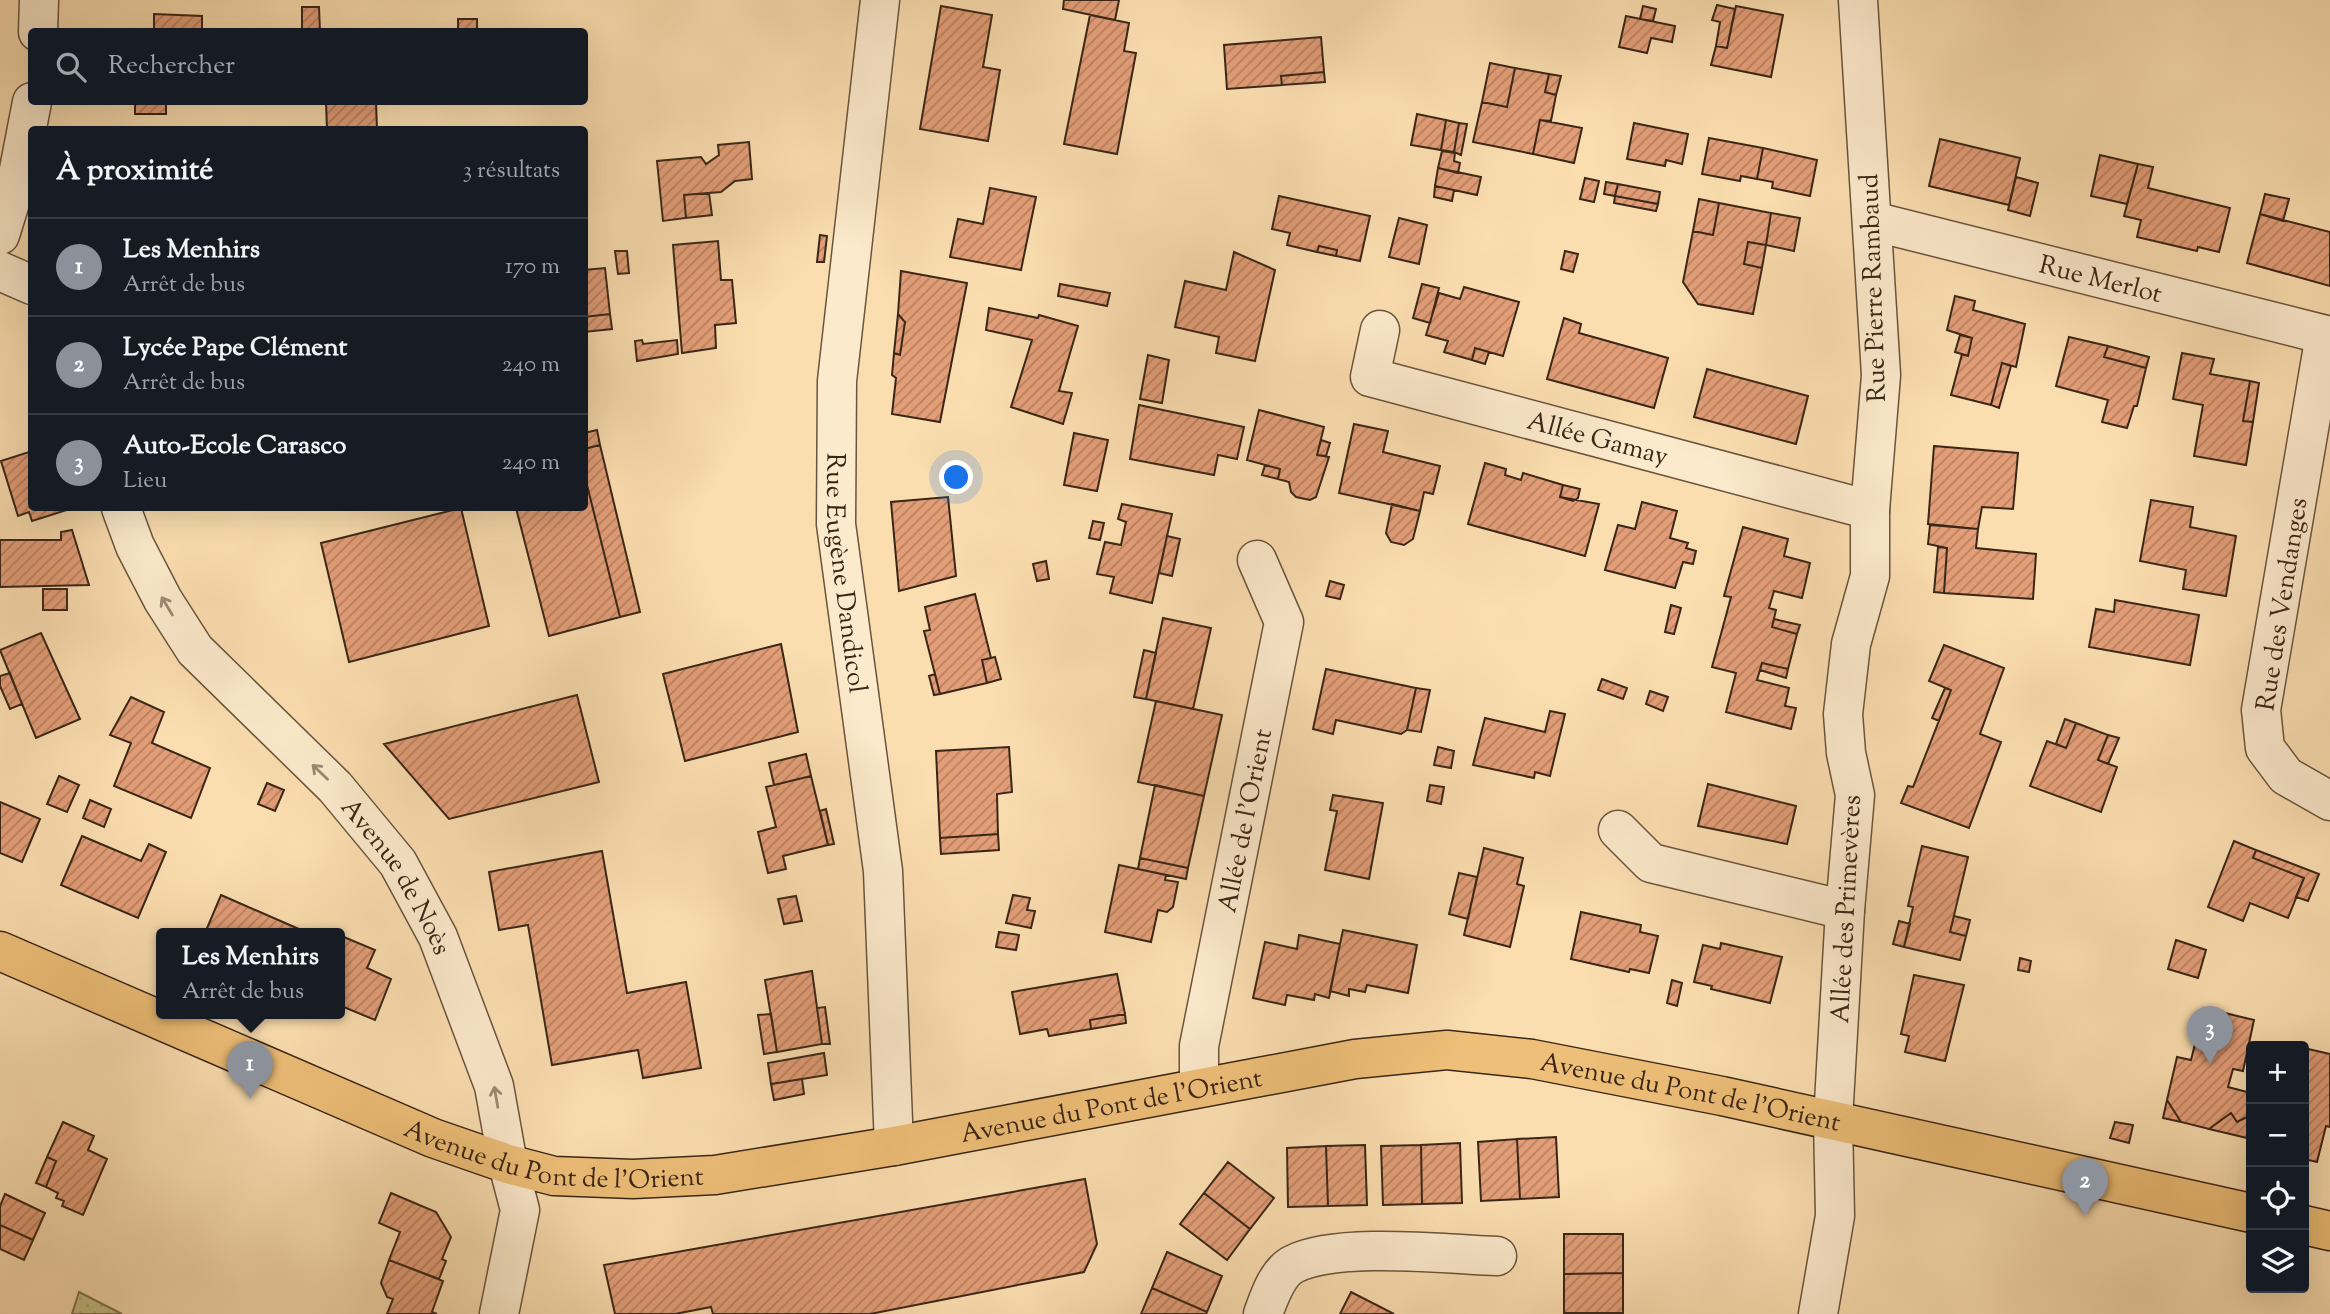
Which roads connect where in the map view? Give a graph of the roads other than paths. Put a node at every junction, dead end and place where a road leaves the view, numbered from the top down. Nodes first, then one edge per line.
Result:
1 (39, 0) edge
2 (880, 0) edge
3 (1857, 0) edge
4 (38, 28) edge
5 (31, 105) edge
6 (1872, 221) junction
7 (0, 235) edge
8 (0, 271) edge
9 (28, 283) edge
10 (1380, 330) dead end
11 (2328, 336) edge
12 (1870, 510) junction
13 (122, 511) edge
14 (1256, 560) dead end
15 (1870, 576) joint
16 (2330, 801) edge
17 (1618, 830) dead end
18 (1845, 910) junction
19 (0, 951) edge
20 (156, 1018) edge
21 (157, 1019) edge
22 (1199, 1087) junction
23 (1833, 1120) junction
24 (894, 1146) junction
25 (508, 1164) junction
26 (2246, 1212) edge
27 (2309, 1226) edge
28 (2330, 1231) edge
29 (1497, 1256) dead end
30 (499, 1314) edge
31 (1264, 1314) edge
32 (1818, 1314) edge

1 - 4 street
2 - 24 street, Rue Eugène Dandicol
3 - 6 street, Rue Pierre Rambaud
5 - 7 street
6 - 11 street, Rue Merlot
6 - 12 street, Rue Pierre Rambaud
8 - 9 street
10 - 12 street, Allée Gamay
11 - 16 street, Rue des Vendanges
12 - 15 street, Rue Pierre Rambaud
25 -> 13 street, Avenue de Noès
14 - 22 street, Allée de l'Orient
15 - 18 street, Allée des Primevères
17 - 18 street
18 - 23 street, Allée des Primevères
19 - 20 main road, Avenue du Pont de l'Orient
21 - 25 main road, Avenue du Pont de l'Orient
22 - 23 main road, Avenue du Pont de l'Orient
22 - 24 main road, Avenue du Pont de l'Orient
23 - 26 main road, Avenue du Pont de l'Orient
23 - 32 street, Allée des Primevères
24 - 25 main road, Avenue du Pont de l'Orient
25 - 30 street, Avenue de Noès
27 - 28 main road
29 - 31 street

